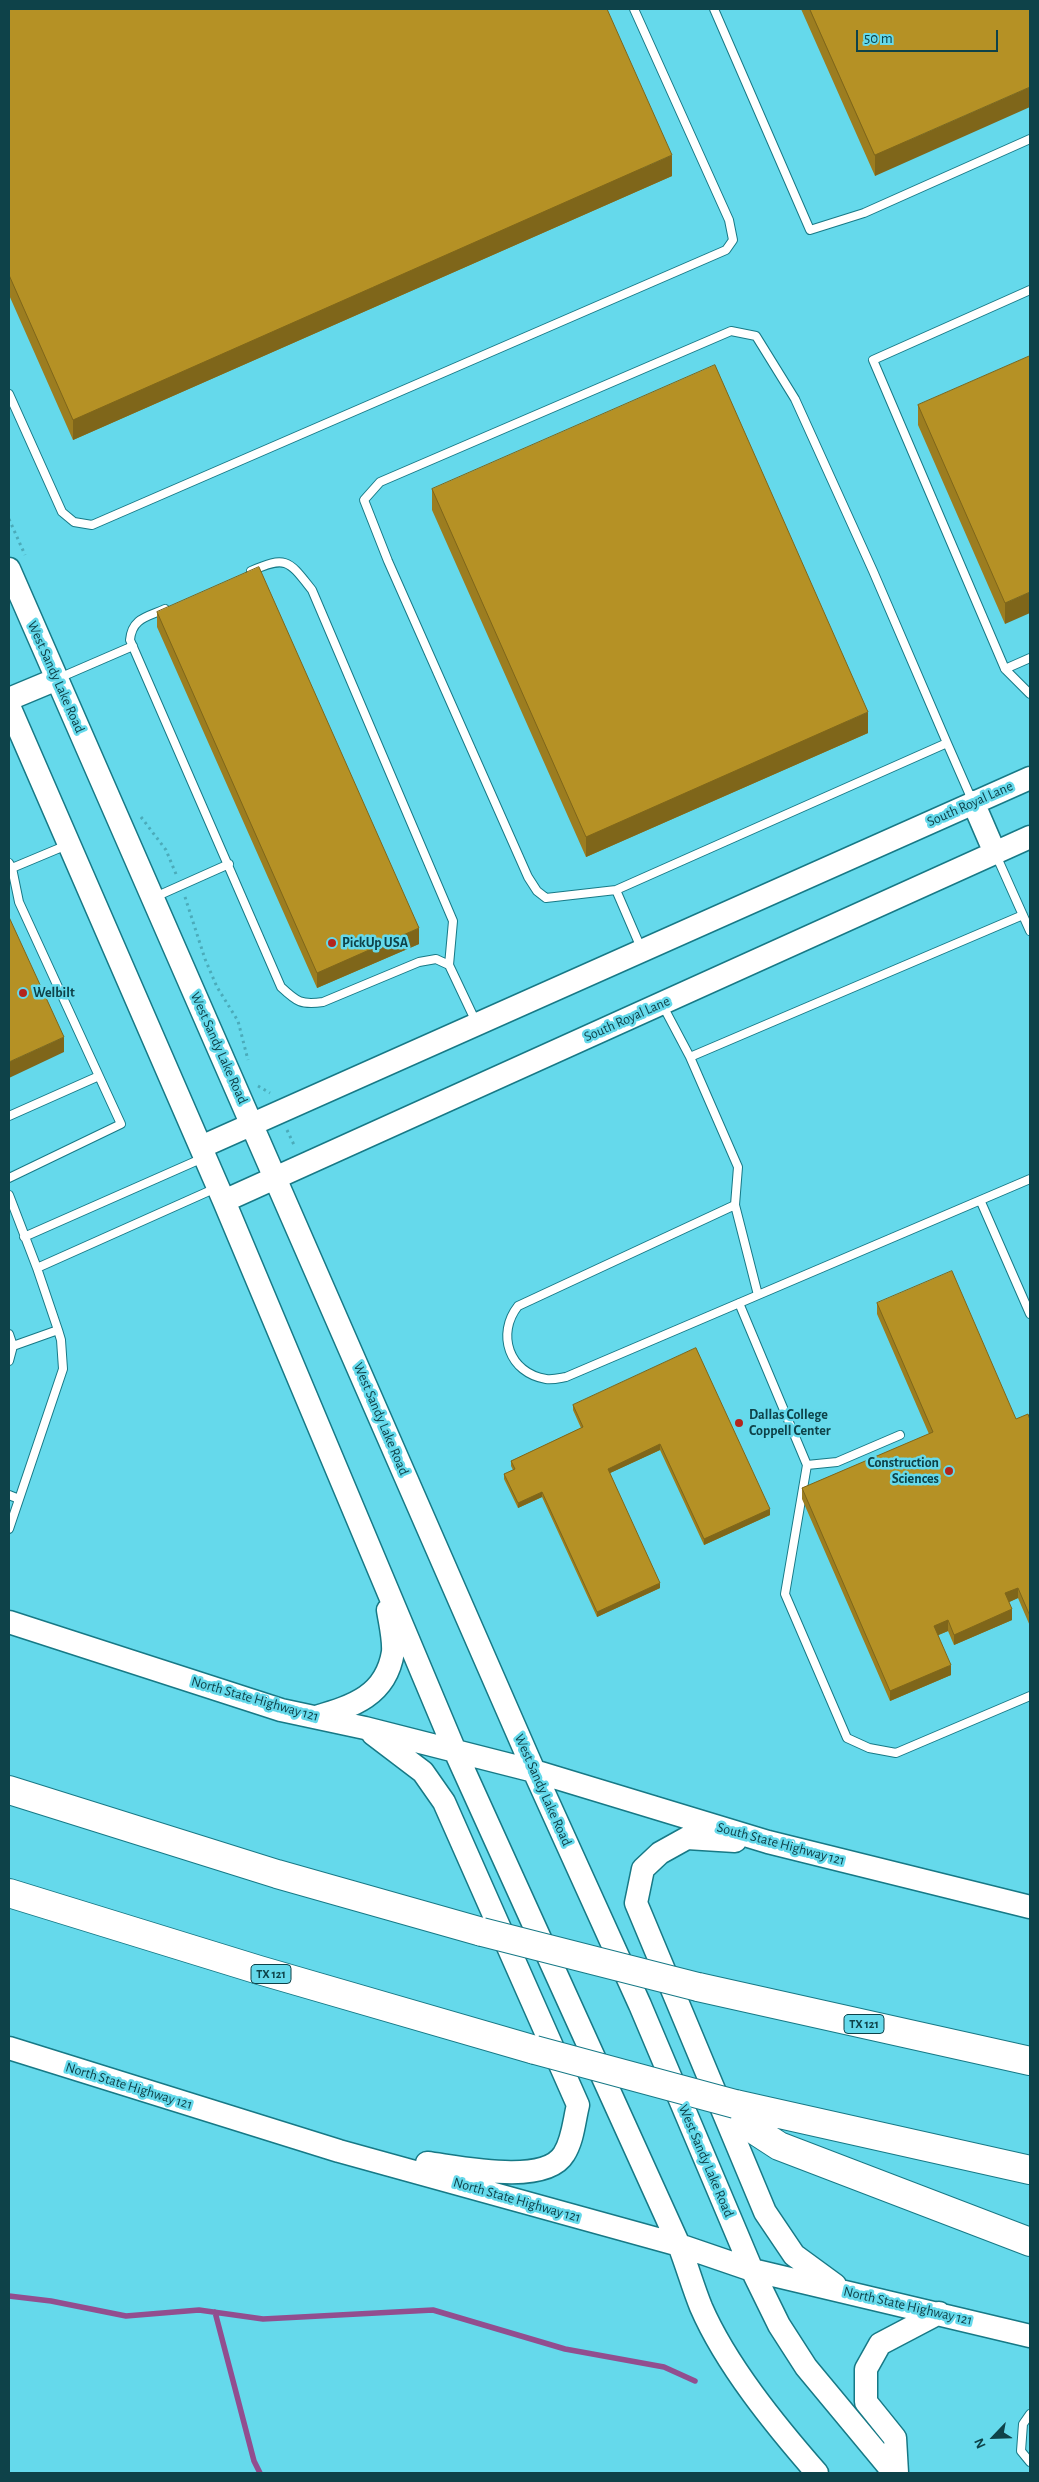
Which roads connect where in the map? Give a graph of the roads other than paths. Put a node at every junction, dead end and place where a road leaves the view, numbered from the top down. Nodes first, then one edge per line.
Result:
1 (634, 9) edge
2 (714, 9) edge
3 (1030, 139) edge
4 (1030, 290) edge
5 (9, 394) edge
6 (19, 566) edge
7 (246, 574) edge
8 (173, 606) edge
9 (133, 646) junction
10 (1030, 658) edge
11 (1006, 669) junction
12 (57, 679) junction
13 (1030, 694) edge
14 (9, 699) edge
15 (9, 706) edge
16 (947, 742) junction
17 (1030, 778) edge
18 (973, 802) junction
19 (1030, 837) edge
20 (69, 844) junction
21 (995, 853) junction
22 (229, 864) junction
23 (10, 865) edge
24 (616, 890) junction
25 (153, 898) junction
26 (1023, 915) junction
27 (1030, 931) edge
28 (642, 950) junction
29 (449, 966) junction
30 (662, 1004) junction
31 (477, 1023) junction
32 (690, 1057) junction
33 (99, 1076) junction
34 (9, 1116) edge
35 (252, 1124) junction
36 (203, 1152) junction
37 (9, 1178) edge
38 (276, 1178) junction
39 (1030, 1180) edge
40 (221, 1194) junction
41 (9, 1195) edge
42 (981, 1202) junction
43 (736, 1204) junction
44 (24, 1237) junction
45 (37, 1268) junction
46 (758, 1295) junction
47 (739, 1303) junction
48 (1030, 1314) edge
49 (58, 1330) junction
50 (9, 1334) edge
51 (11, 1347) edge
52 (9, 1361) edge
53 (900, 1434) dead end
54 (807, 1464) junction
55 (9, 1495) edge
56 (19, 1499) junction
57 (9, 1529) edge
58 (385, 1584) junction
59 (9, 1622) edge
60 (1030, 1696) edge
61 (315, 1717) junction
62 (365, 1728) junction
63 (455, 1751) junction
64 (534, 1771) junction
65 (9, 1790) edge
66 (768, 1842) junction
67 (9, 1893) edge
68 (1030, 1907) edge
69 (9, 2048) edge
70 (1030, 2061) edge
71 (735, 2104) junction
72 (339, 2151) junction
73 (1030, 2170) edge
74 (1030, 2242) edge
75 (679, 2245) junction
76 (752, 2270) junction
77 (842, 2291) junction
78 (940, 2313) junction
79 (1030, 2336) edge
80 (1030, 2414) edge
81 (1030, 2462) edge
82 (818, 2473) edge
83 (896, 2473) edge

1 - 5 lane
2 - 3 lane
4 - 11 lane
6 - 12 main road, West Sandy Lake Road
7 - 29 lane
8 - 9 lane
9 - 12 lane
9 - 22 lane
10 - 11 lane
11 - 13 lane
12 - 14 main road
12 - 25 main road, West Sandy Lake Road
15 - 20 main road
16 - 18 lane
16 - 24 lane
16 - 24 lane
17 - 18 main road, South Royal Lane
18 - 21 main road
18 - 28 main road, South Royal Lane
19 - 21 main road, South Royal Lane
20 - 23 lane
20 - 36 main road
21 - 26 lane
21 - 30 main road, South Royal Lane
22 - 25 lane
22 - 29 lane
23 - 33 lane
24 - 28 lane
25 - 35 main road, West Sandy Lake Road
26 - 27 lane
26 - 32 lane
28 - 31 main road, South Royal Lane
29 - 31 lane
30 - 32 lane
30 - 38 main road, South Royal Lane
31 - 35 main road, South Royal Lane
32 - 43 lane
33 - 34 lane
33 - 37 lane
35 - 36 main road, South Royal Lane
35 - 38 main road, West Sandy Lake Road
36 - 40 main road
36 - 44 lane
38 - 40 main road, South Royal Lane
38 - 64 main road, West Sandy Lake Road
39 - 42 lane
40 - 45 lane
40 - 58 main road
41 - 44 lane
42 - 46 lane
42 - 48 lane
43 - 46 lane
43 - 47 lane
44 - 45 lane
45 - 49 lane
46 - 47 lane
47 - 54 lane
49 - 51 lane
49 - 56 lane
50 - 51 lane
51 - 52 lane
53 - 54 lane
54 - 60 lane
55 - 56 lane
56 - 57 lane
58 - 61 main road
58 - 63 main road
59 - 61 main road, North State Highway 121
61 - 62 main road, North State Highway 121
62 - 63 main road, North State Highway 121
62 - 72 main road
63 - 64 main road, North State Highway 121
63 - 75 main road
64 - 66 main road, South State Highway 121
64 - 76 main road, West Sandy Lake Road
65 - 70 highway, TX 121, bridge
66 - 68 main road, South State Highway 121
66 - 77 main road
67 - 71 highway, TX 121, bridge
69 - 72 main road, North State Highway 121
71 - 73 highway, TX 121
71 - 74 highway
72 - 75 main road, North State Highway 121
75 - 76 main road, North State Highway 121
75 - 82 main road
76 - 77 main road, North State Highway 121
76 - 83 main road, West Sandy Lake Road
77 - 78 main road, North State Highway 121
78 - 79 main road, North State Highway 121
78 - 83 main road
80 - 81 lane

